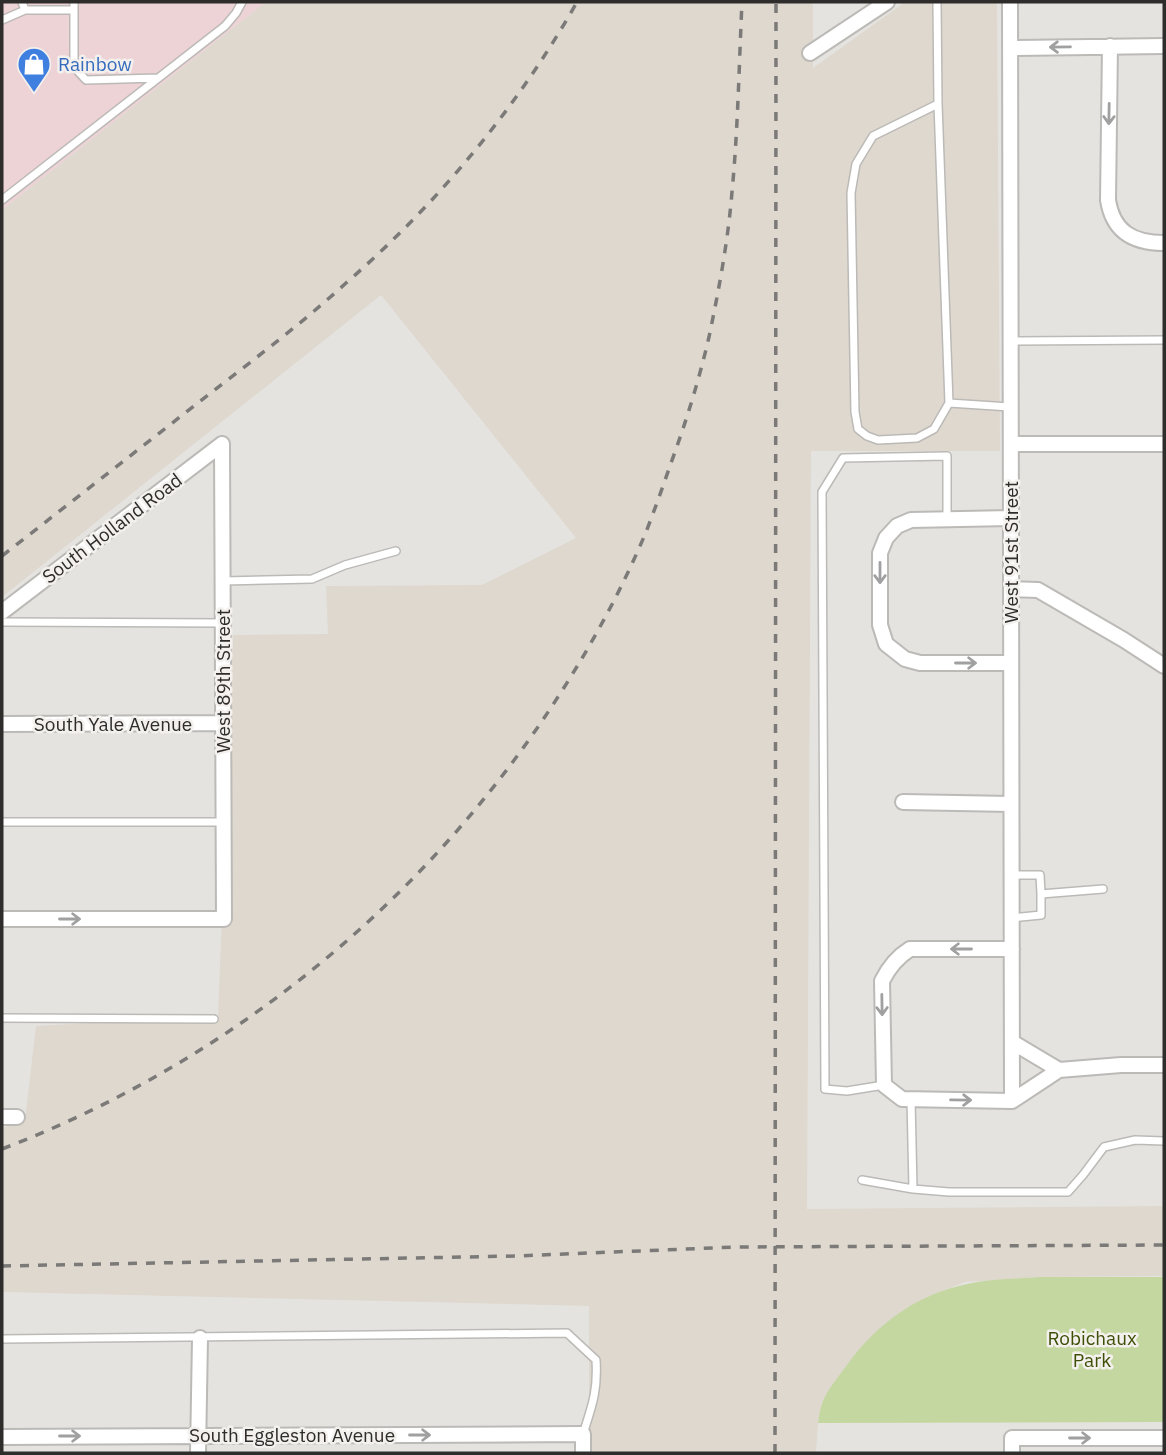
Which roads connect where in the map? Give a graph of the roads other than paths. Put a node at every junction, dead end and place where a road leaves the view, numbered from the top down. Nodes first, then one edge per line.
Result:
1 (22, 2) edge
2 (242, 2) edge
3 (887, 2) edge
4 (937, 2) edge
5 (1010, 2) edge
6 (74, 6) edge
7 (25, 10) junction
8 (2, 20) edge
9 (1110, 46) junction
10 (1164, 46) edge
11 (1010, 48) junction
12 (810, 53) dead end
13 (159, 78) junction
14 (939, 104) junction
15 (2, 201) edge
16 (1164, 243) edge
17 (1164, 340) edge
18 (1010, 341) junction
19 (949, 403) junction
20 (1010, 407) junction
21 (222, 444) joint
22 (1011, 444) junction
23 (1164, 444) edge
24 (947, 518) junction
25 (1011, 518) junction
26 (396, 551) dead end
27 (222, 581) junction
28 (1011, 589) junction
29 (2, 612) edge
30 (2, 621) edge
31 (223, 623) junction
32 (1011, 663) junction
33 (1164, 666) edge
34 (223, 723) junction
35 (2, 724) edge
36 (903, 802) dead end
37 (1012, 804) junction
38 (2, 822) edge
39 (224, 822) junction
40 (1012, 875) junction
41 (1103, 889) dead end
42 (1041, 894) junction
43 (1012, 918) junction
44 (2, 919) edge
45 (1012, 949) junction
46 (2, 1018) edge
47 (214, 1019) dead end
48 (1012, 1042) junction
49 (1164, 1065) edge
50 (1059, 1070) junction
51 (884, 1085) junction
52 (906, 1099) junction
53 (1012, 1101) junction
54 (1164, 1140) edge
55 (862, 1180) dead end
56 (913, 1189) junction
57 (200, 1338) junction
58 (2, 1339) edge
59 (583, 1434) junction
60 (199, 1436) junction
61 (2, 1437) edge
62 (1164, 1438) edge
63 (1012, 1446) edge
64 (198, 1453) edge
65 (583, 1453) edge

1 - 7 lane
2 - 13 lane
3 - 12 street
4 - 14 lane
5 - 11 street, West 91st Street
6 - 7 lane
6 - 13 lane
7 - 8 lane
9 - 10 street
9 -> 11 street
9 -> 16 street
11 - 18 street, West 91st Street
13 - 15 lane
14 - 19 lane
14 - 19 lane
17 - 18 lane
18 - 20 street, West 91st Street
19 - 20 lane
20 - 22 street, West 91st Street
21 - 27 street, West 89th Street
21 - 29 street, South Holland Road
22 - 23 street
22 - 25 street, West 91st Street
24 - 25 street
24 -> 32 street
24 - 51 lane
25 - 28 street, West 91st Street
26 - 27 lane
27 - 31 street, West 89th Street
28 - 32 street, West 91st Street
28 - 33 street
30 - 31 lane
31 - 34 street, West 89th Street
32 - 37 street, West 91st Street
34 - 35 street, South Yale Avenue
34 - 39 street, West 89th Street
36 - 37 street
37 - 40 street, West 91st Street
38 - 39 lane
44 -> 39 street, West 89th Street
40 - 42 lane
40 - 43 street, West 91st Street
41 - 42 lane
42 - 43 lane
43 - 45 street, West 91st Street
45 - 48 street, West 91st Street
45 -> 51 street
46 - 47 lane
48 - 50 street
48 - 53 street, West 91st Street
49 - 50 street
50 - 53 street
51 - 52 street
52 -> 53 street
52 - 56 lane
54 - 56 lane
55 - 56 lane
57 - 58 lane
57 - 59 lane
57 - 60 street
60 -> 59 street, South Eggleston Avenue
59 - 65 street
61 -> 60 street, South Eggleston Avenue
60 - 64 street
63 -> 62 street

